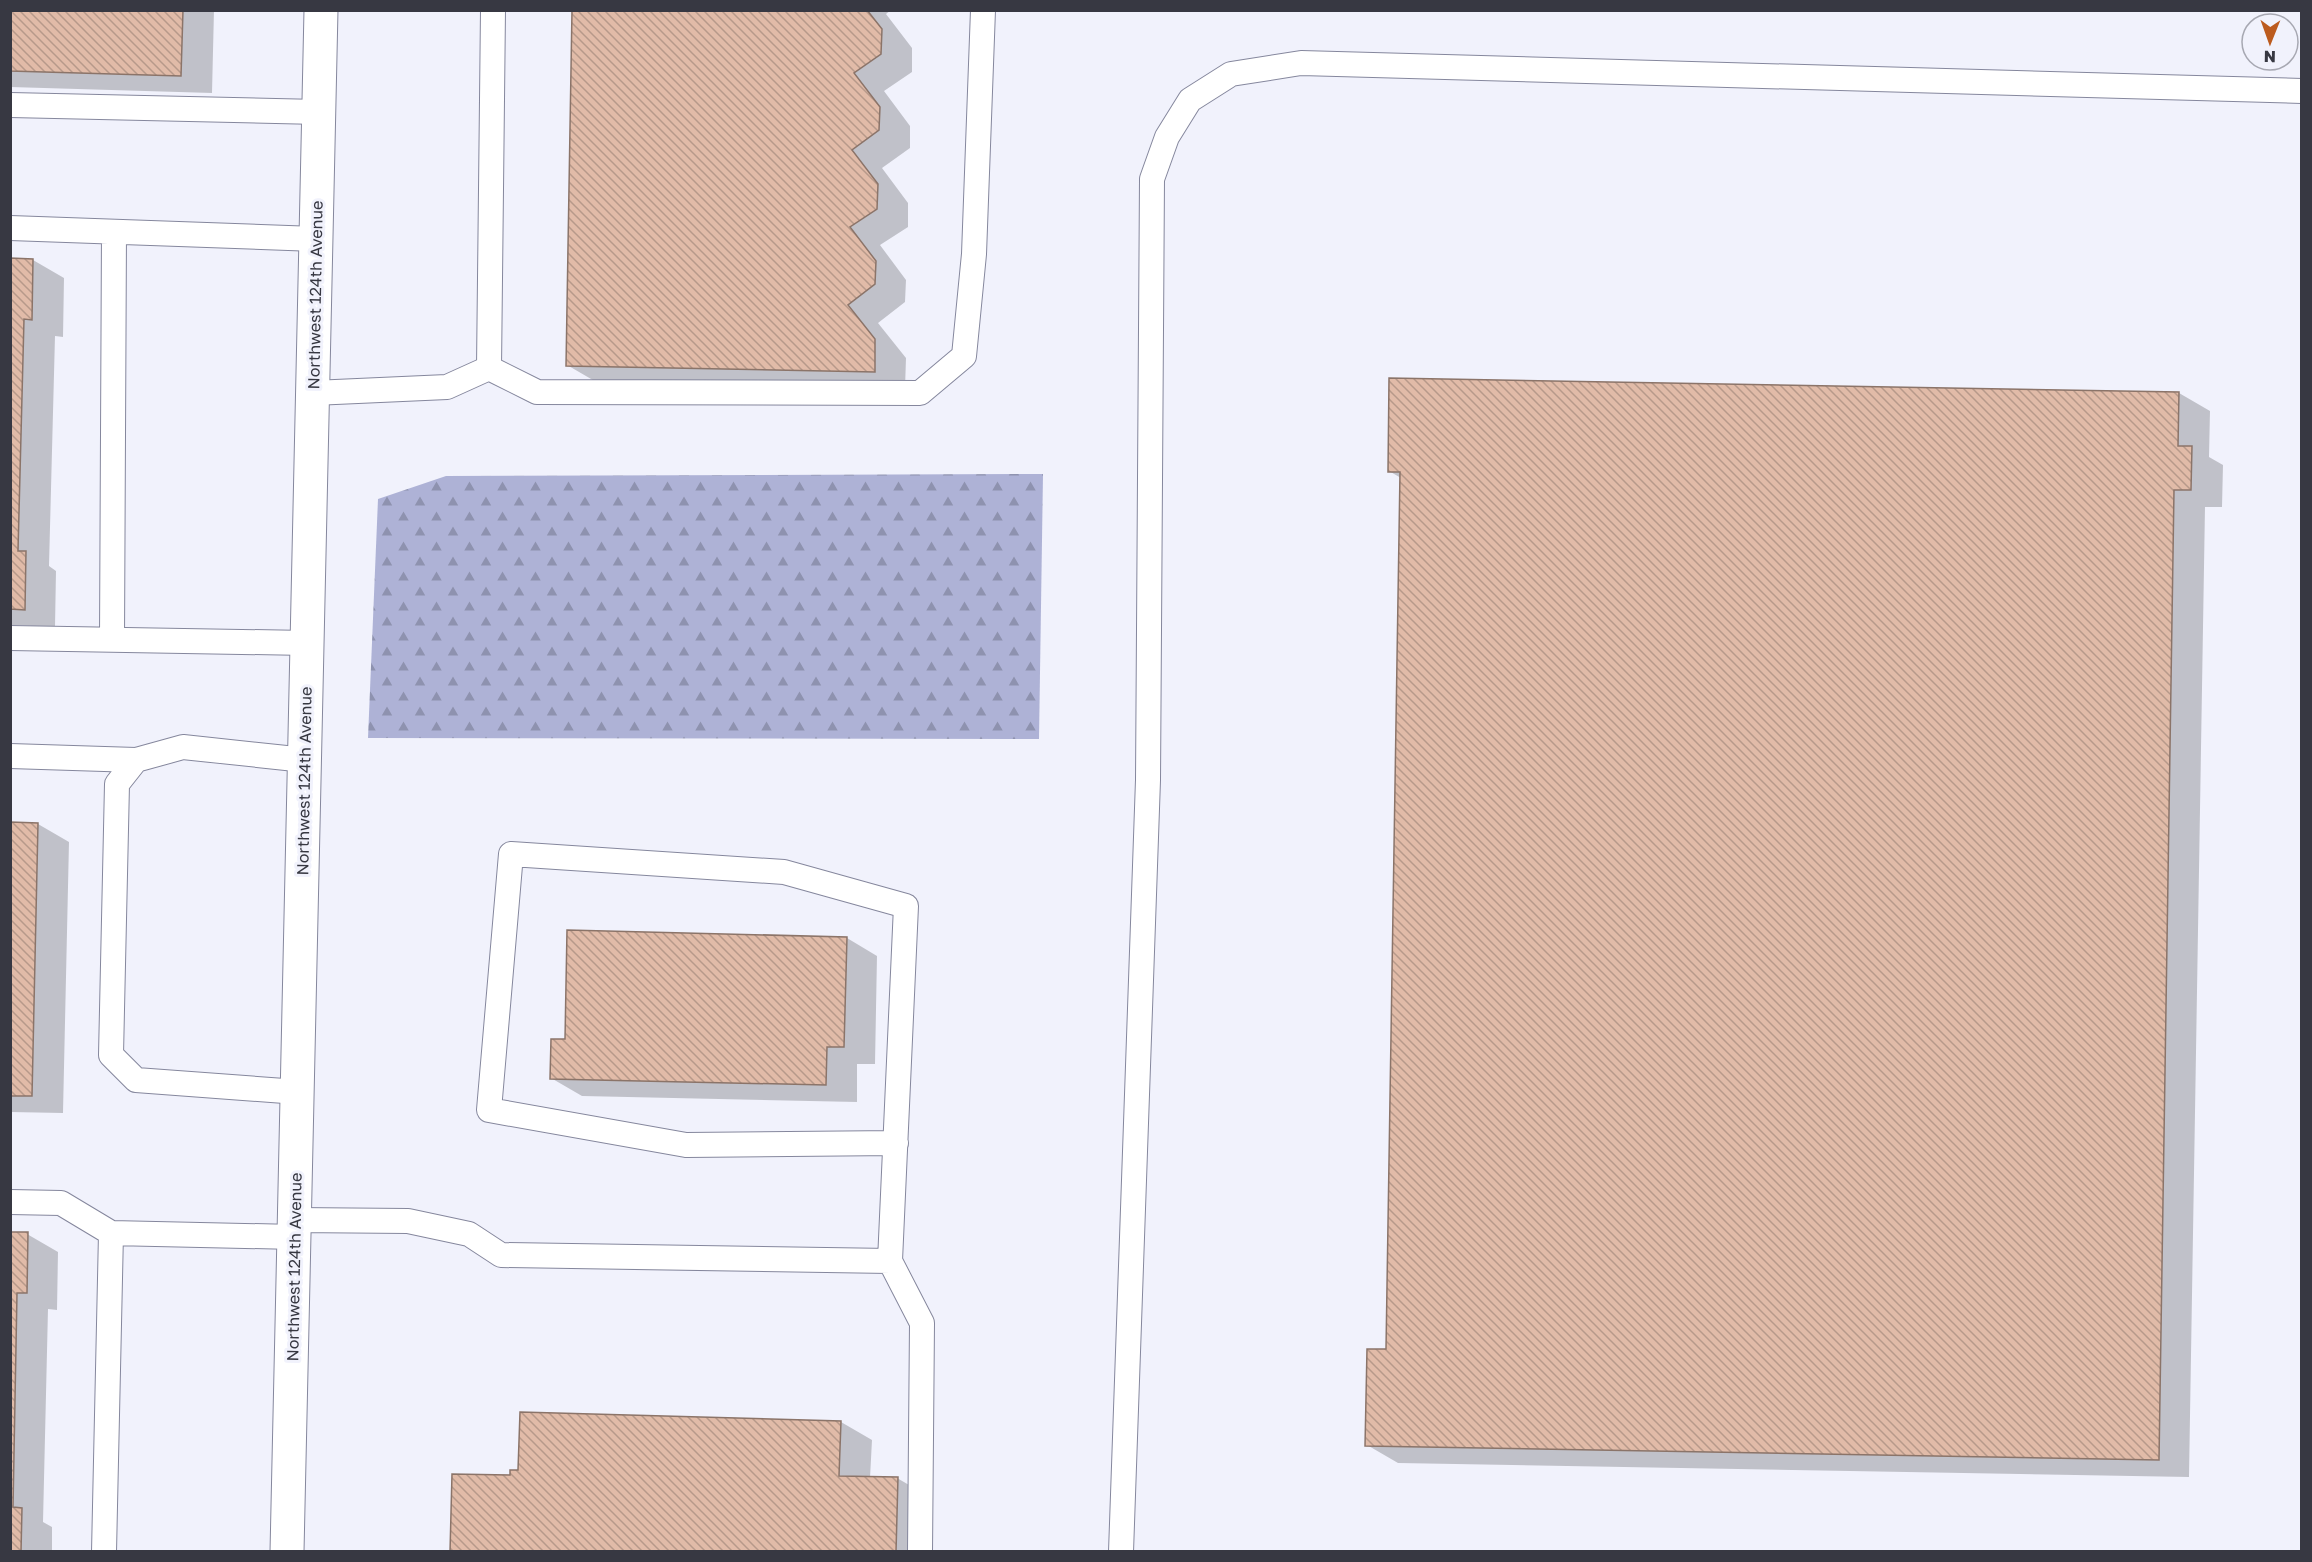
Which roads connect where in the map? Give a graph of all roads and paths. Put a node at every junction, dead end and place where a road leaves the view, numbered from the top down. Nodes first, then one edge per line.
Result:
1 (321, 10) edge
2 (493, 10) edge
3 (983, 10) edge
4 (2301, 90) edge
5 (10, 105) edge
6 (319, 112) junction
7 (10, 228) edge
8 (114, 232) junction
9 (316, 239) junction
10 (489, 368) junction
11 (313, 393) junction
12 (10, 638) edge
13 (112, 638) junction
14 (307, 643) junction
15 (10, 756) edge
16 (136, 760) junction
17 (305, 760) junction
18 (298, 1092) junction
19 (896, 1143) junction
20 (10, 1202) edge
21 (295, 1228) junction
22 (111, 1233) junction
23 (890, 1261) junction
24 (104, 1551) edge
25 (287, 1551) edge
26 (920, 1551) edge
27 (1121, 1551) edge

1 - 6 street, Northwest 124th Avenue
2 - 10 lane
3 - 10 lane
4 - 27 lane
5 - 6 lane
6 - 9 street, Northwest 124th Avenue
7 - 8 lane
8 - 9 lane
8 - 13 lane
9 - 11 street, Northwest 124th Avenue
10 - 11 lane
11 - 14 street, Northwest 124th Avenue
12 - 13 lane
13 - 14 lane
14 - 17 street, Northwest 124th Avenue
15 - 16 lane
16 - 17 lane
16 - 18 lane
17 - 18 street, Northwest 124th Avenue
18 - 21 street, Northwest 124th Avenue
19 - 19 lane
19 - 23 lane
20 - 22 lane
21 - 22 lane
21 - 23 lane
21 - 25 street, Northwest 124th Avenue
22 - 24 lane
23 - 26 lane

